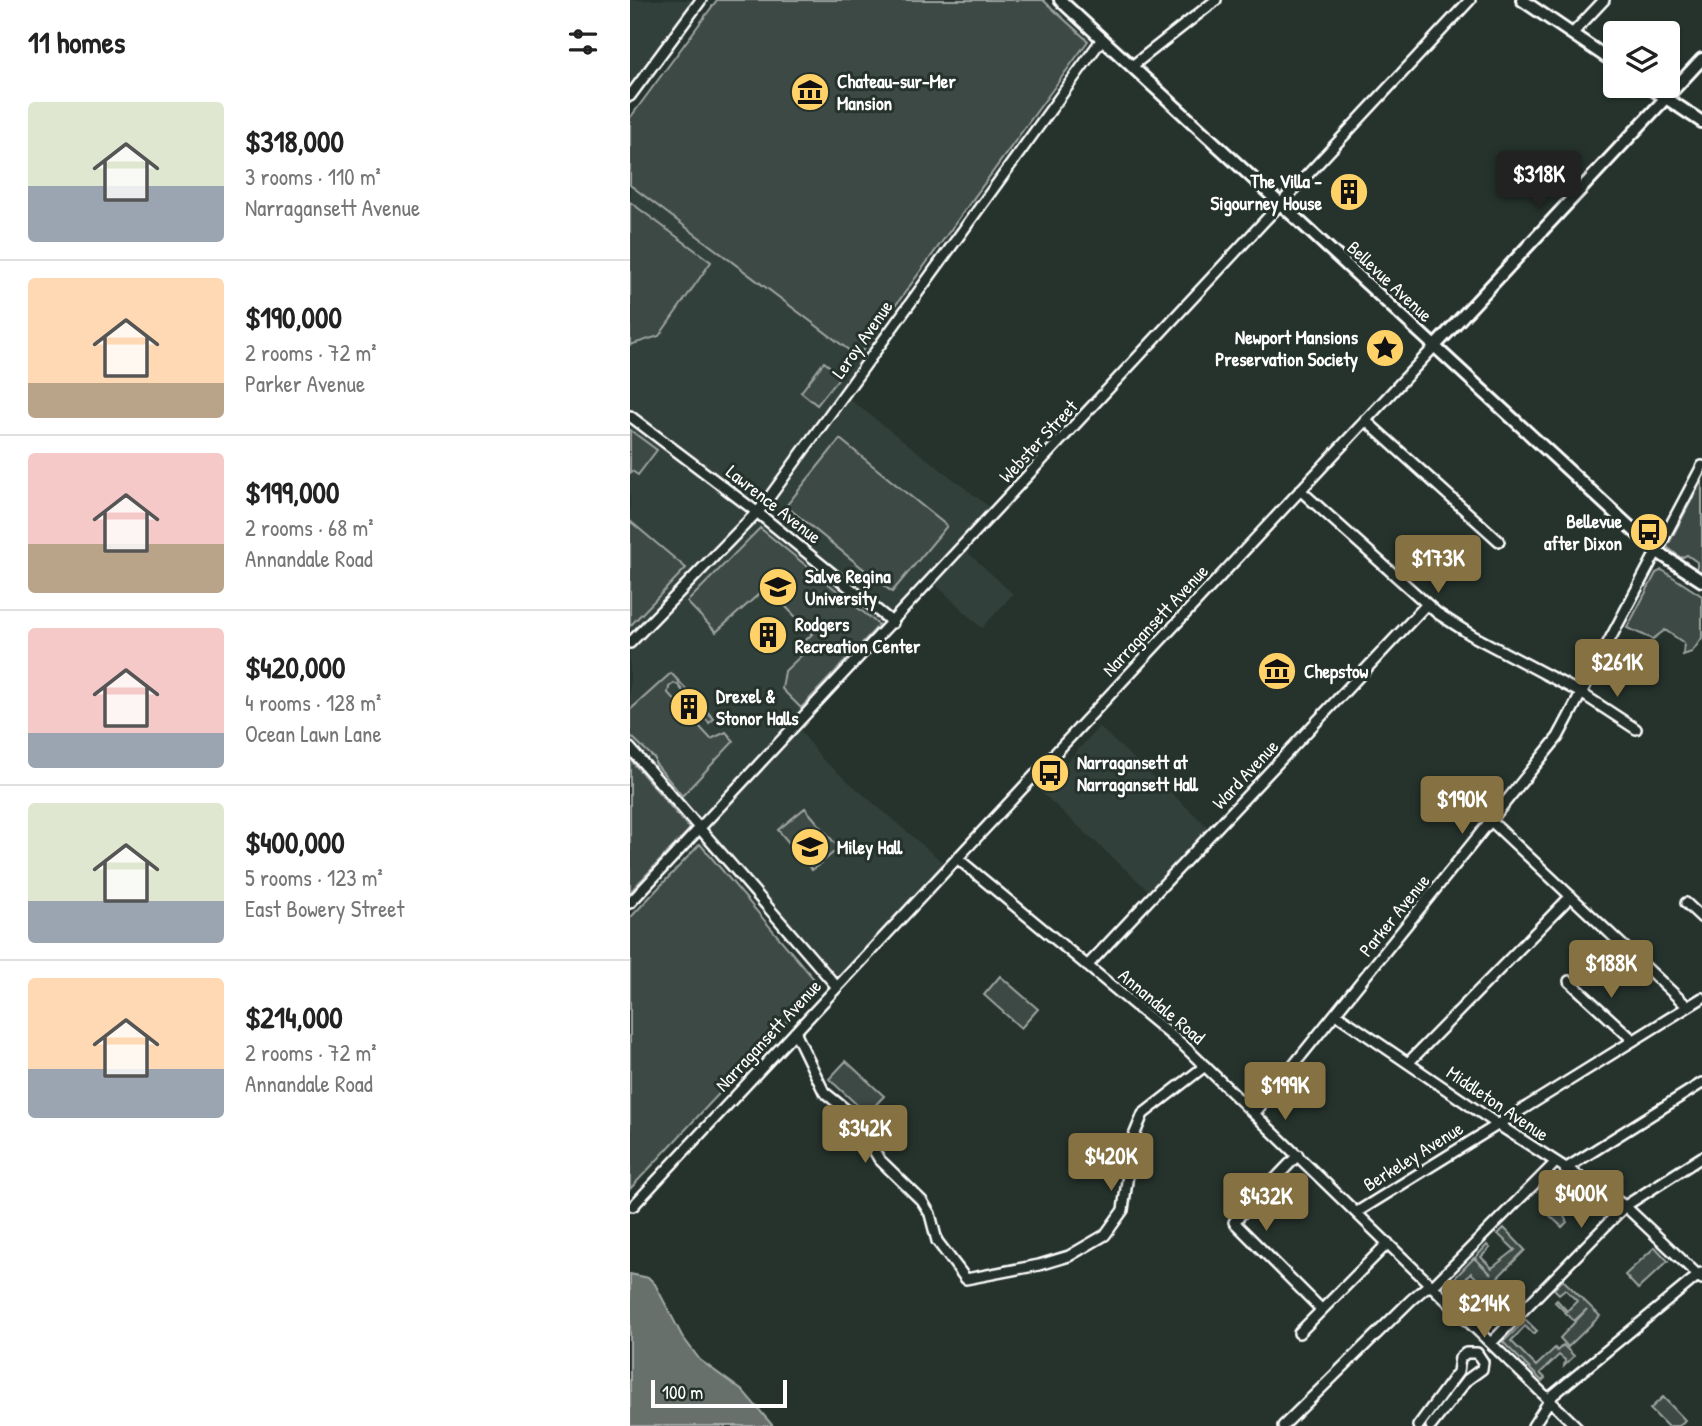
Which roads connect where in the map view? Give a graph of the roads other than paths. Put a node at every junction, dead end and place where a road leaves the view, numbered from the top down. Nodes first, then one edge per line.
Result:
1 (701, 0) edge
2 (1060, 0) edge
3 (1216, 0) edge
4 (1470, 0) edge
5 (1522, 0) edge
6 (1604, 0) edge
7 (1572, 34) junction
8 (1102, 39) junction
9 (1603, 55) edge
10 (1702, 59) edge
11 (1132, 66) junction
12 (1680, 83) edge
13 (630, 96) edge
14 (1666, 98) joint
15 (1702, 122) edge
16 (1282, 205) junction
17 (1435, 346) junction
18 (630, 416) edge
19 (1366, 420) junction
20 (1702, 467) edge
21 (1300, 490) junction
22 (758, 513) junction
23 (1499, 541) dead end
24 (1656, 551) junction
25 (1702, 581) edge
26 (1427, 604) junction
27 (893, 623) junction
28 (630, 643) edge
29 (1581, 693) junction
30 (1636, 729) dead end
31 (630, 748) edge
32 (1492, 822) junction
33 (700, 830) junction
34 (957, 858) junction
35 (1571, 896) junction
36 (630, 903) edge
37 (1686, 903) dead end
38 (1702, 918) edge
39 (1087, 966) junction
40 (1569, 981) dead end
41 (837, 987) junction
42 (1702, 1000) edge
43 (1688, 1007) junction
44 (1336, 1014) junction
45 (795, 1032) junction
46 (1633, 1041) junction
47 (1408, 1063) junction
48 (1205, 1066) junction
49 (1702, 1083) edge
50 (1255, 1113) junction
51 (1497, 1124) junction
52 (1297, 1155) junction
53 (1702, 1157) edge
54 (1556, 1162) junction
55 (1565, 1169) junction
56 (633, 1206) dead end
57 (1625, 1206) junction
58 (1357, 1212) junction
59 (1388, 1243) junction
60 (1701, 1275) edge
61 (1433, 1286) junction
62 (1322, 1310) junction
63 (1299, 1332) dead end
64 (1491, 1343) junction
65 (1549, 1399) junction
66 (1283, 1426) edge
67 (1418, 1426) edge
68 (1431, 1426) edge
69 (1534, 1426) edge
70 (1576, 1426) edge

1 - 13 street
2 - 8 main road, Bellevue Avenue
3 - 11 street
4 - 16 street, Webster Street
5 - 7 main road
6 - 7 street
7 - 9 main road
8 - 11 main road, Bellevue Avenue
8 - 22 street, Leroy Avenue
10 - 12 main road, Narragansett Avenue
11 - 16 main road, Bellevue Avenue
14 - 15 main road
14 - 17 main road, Narragansett Avenue
16 - 17 main road, Bellevue Avenue
16 - 27 street, Webster Street
17 - 19 street, Narragansett Avenue
17 - 24 main road, Bellevue Avenue
18 - 22 street, Lawrence Avenue
19 - 21 street, Narragansett Avenue
19 - 23 street
20 - 24 street, Parker Avenue
21 - 26 street
21 - 34 street, Narragansett Avenue
22 - 27 street, Lawrence Avenue
22 - 28 street, Leroy Avenue
24 - 25 main road, Bellevue Avenue
24 - 29 street, Parker Avenue
26 - 29 street
26 - 39 street, Ward Avenue
27 - 33 street, Webster Street
29 - 30 street
29 - 32 street, Parker Avenue
31 - 33 street
32 - 35 street
32 - 44 street, Parker Avenue
33 - 36 street, Webster Street
33 - 41 street
34 - 39 street, Annandale Road
34 - 41 street, Narragansett Avenue
35 - 43 street
35 - 47 street
37 - 38 street
39 - 48 street, Annandale Road
40 - 46 street
41 - 45 street, Narragansett Avenue
42 - 43 street, Berkeley Avenue
43 - 46 street, Berkeley Avenue
44 - 47 street, Middleton Avenue
44 - 50 street, Parker Avenue
45 - 48 street
45 - 56 street, Narragansett Avenue
46 - 51 street, Berkeley Avenue
47 - 51 street, Middleton Avenue
48 - 50 street, Annandale Road
49 - 55 street
50 - 52 street, Annandale Road
51 - 54 street, Middleton Avenue
51 - 58 street, Berkeley Avenue
52 - 58 street, Annandale Road
52 - 62 street
53 - 57 street
54 - 55 street, Middleton Avenue
54 - 61 street
55 - 57 street, Middleton Avenue
57 - 60 street, Middleton Avenue
57 - 64 street
58 - 59 street, Annandale Road
59 - 61 street, Annandale Road
59 - 62 street
60 - 65 street
61 - 64 street, Annandale Road
61 - 66 street
62 - 63 street
64 - 65 street, Annandale Road
65 - 69 street
65 - 70 street, Annandale Road
67 - 68 street

